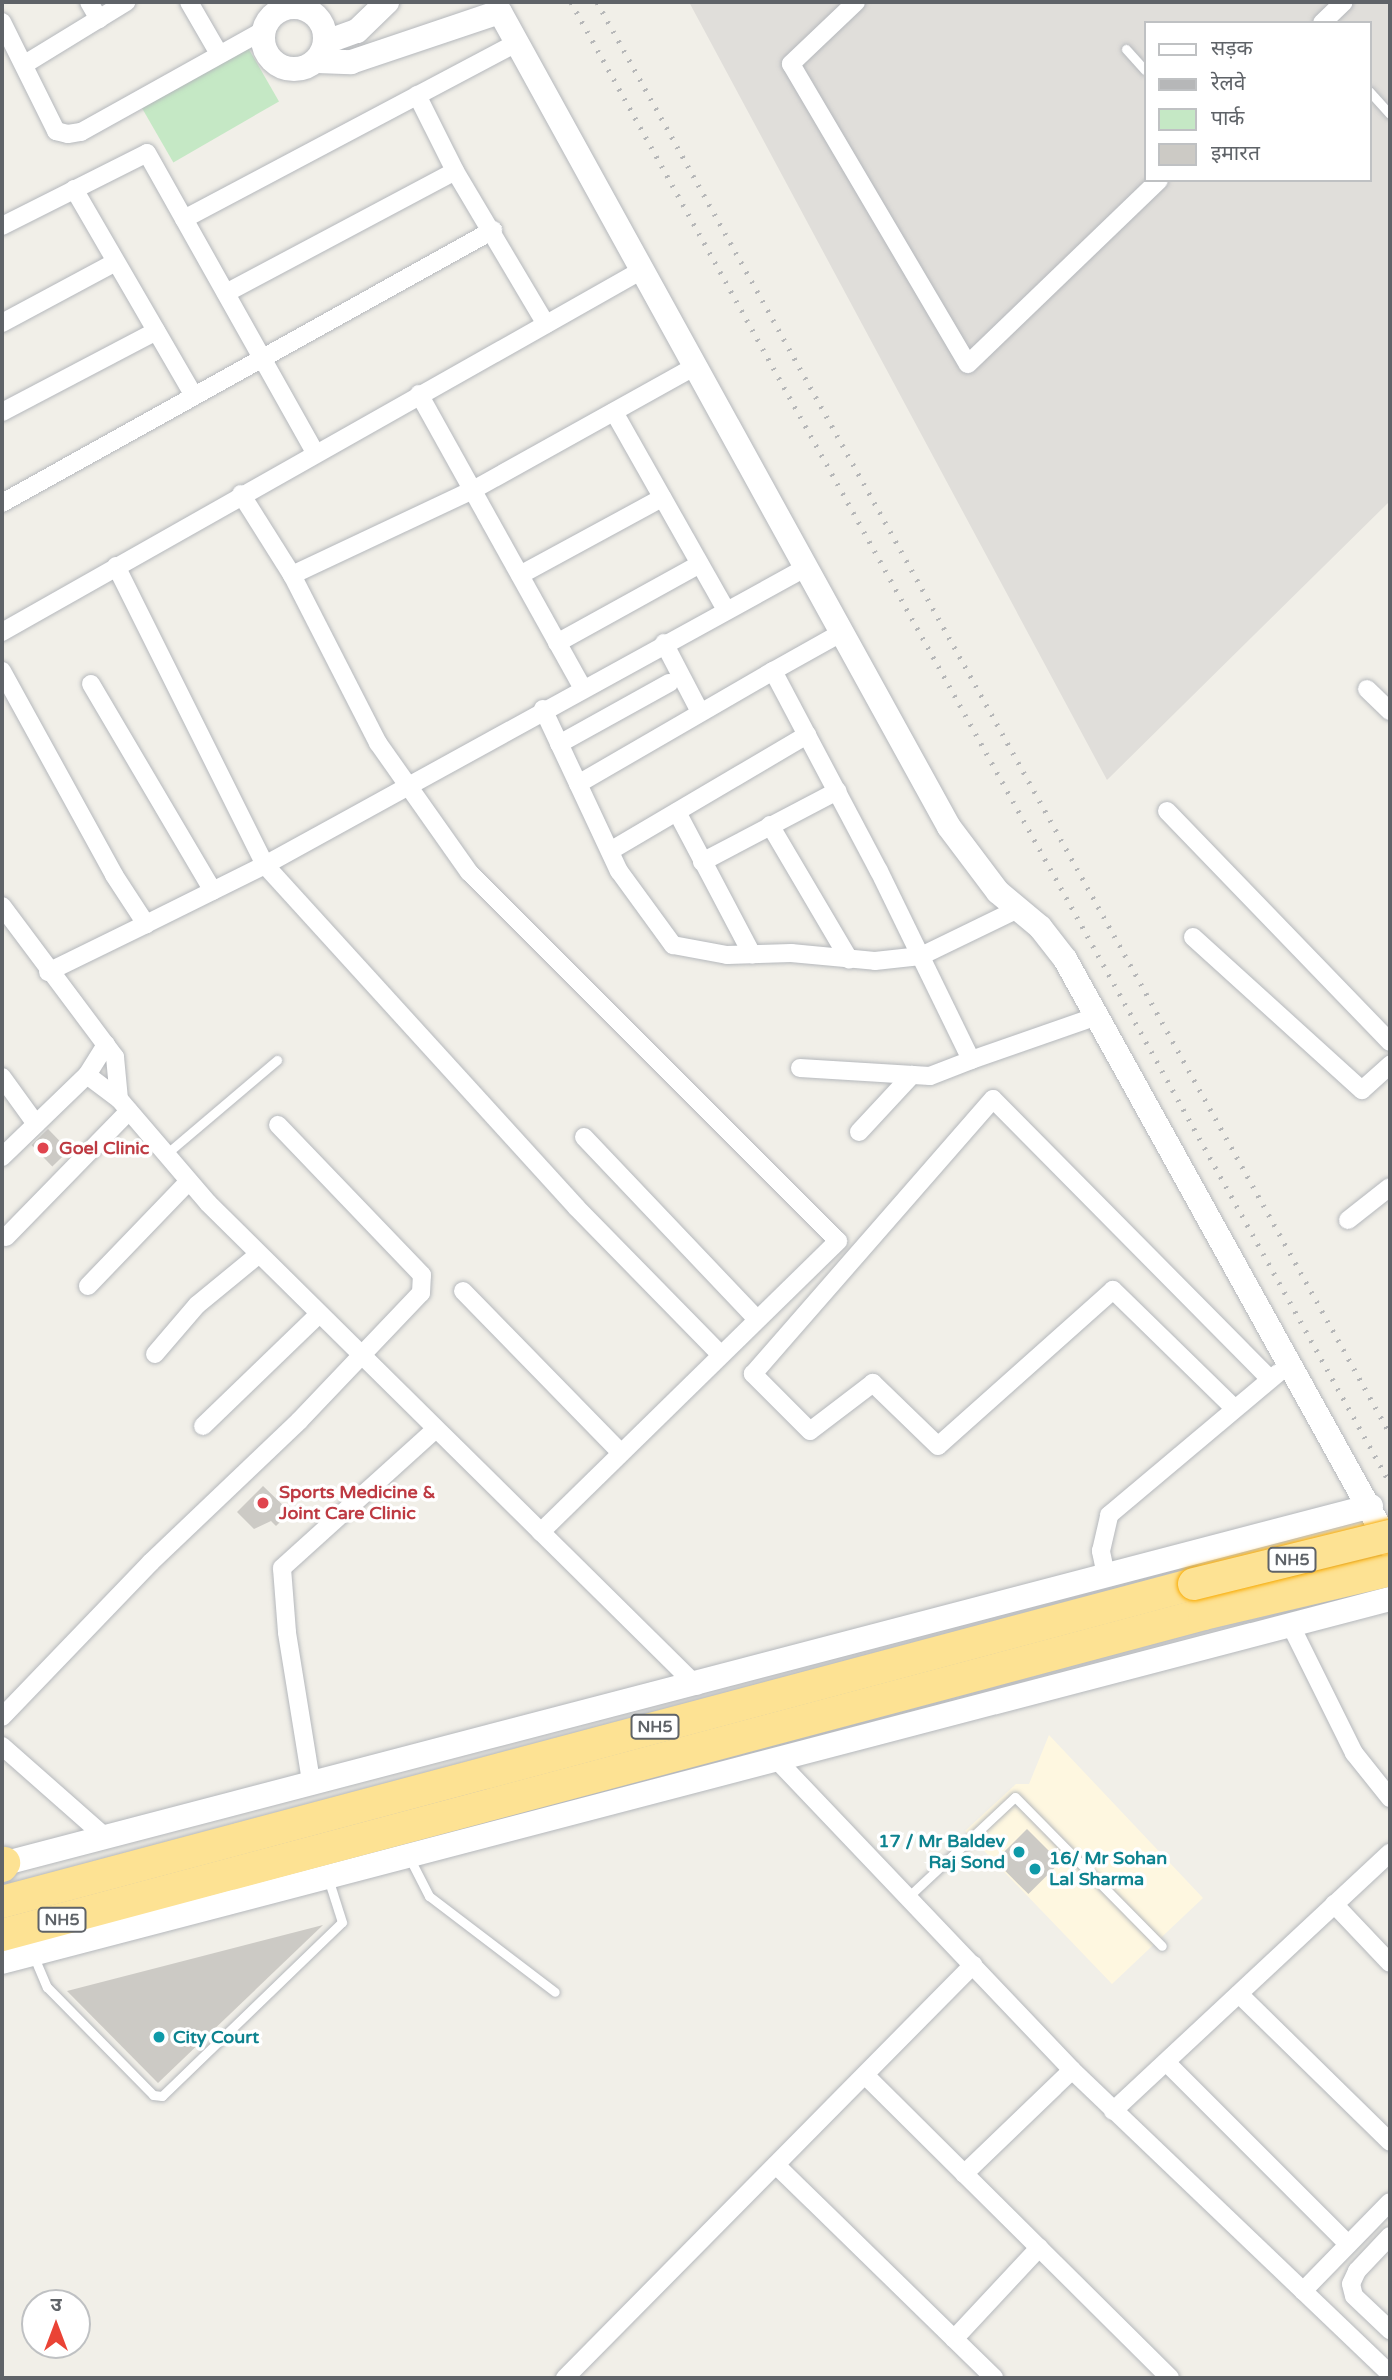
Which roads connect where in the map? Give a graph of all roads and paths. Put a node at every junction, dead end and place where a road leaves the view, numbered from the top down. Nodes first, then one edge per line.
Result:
1 (89, 2) edge
2 (125, 2) edge
3 (188, 2) edge
4 (387, 2) edge
5 (856, 2) edge
6 (1343, 2) edge
7 (296, 3) edge
8 (497, 7) edge
9 (99, 19) junction
10 (1324, 21) edge
11 (2, 22) edge
12 (264, 30) junction
13 (516, 43) junction
14 (1126, 49) dead end
15 (321, 51) junction
16 (218, 52) junction
17 (25, 64) junction
18 (1144, 69) edge
19 (1371, 93) edge
20 (417, 95) junction
21 (1390, 114) edge
22 (455, 170) junction
23 (1157, 182) edge
24 (74, 190) junction
25 (184, 219) junction
26 (2, 226) edge
27 (493, 230) junction
28 (116, 262) junction
29 (642, 271) junction
30 (226, 293) junction
31 (2, 323) edge
32 (546, 324) junction
33 (156, 331) junction
34 (262, 357) junction
35 (694, 367) junction
36 (419, 394) junction
37 (194, 396) junction
38 (2, 412) edge
39 (614, 412) junction
40 (316, 452) junction
41 (473, 490) junction
42 (241, 494) junction
43 (662, 498) junction
44 (2, 503) edge
45 (700, 564) junction
46 (116, 566) junction
47 (805, 568) junction
48 (292, 575) junction
49 (520, 575) junction
50 (726, 610) junction
51 (2, 632) edge
52 (841, 633) junction
53 (558, 643) junction
54 (664, 643) junction
55 (2, 671) edge
56 (773, 671) junction
57 (91, 684) dead end
58 (669, 684) dead end
59 (582, 687) junction
60 (1367, 689) dead end
61 (543, 709) junction
62 (1390, 711) edge
63 (700, 712) junction
64 (807, 735) junction
65 (559, 744) junction
66 (578, 784) junction
67 (405, 785) junction
68 (837, 790) junction
69 (1167, 811) dead end
70 (677, 812) junction
71 (770, 825) junction
72 (610, 851) junction
73 (702, 862) junction
74 (265, 865) junction
75 (213, 891) junction
76 (2, 906) edge
77 (1018, 909) junction
78 (146, 924) junction
79 (1193, 937) dead end
80 (752, 954) junction
81 (921, 956) junction
82 (849, 959) junction
83 (48, 972) junction
84 (1097, 1016) junction
85 (1390, 1042) edge
86 (106, 1044) junction
87 (277, 1060) dead end
88 (971, 1060) junction
89 (1390, 1065) edge
90 (800, 1068) dead end
91 (87, 1075) junction
92 (912, 1075) junction
93 (2, 1077) edge
94 (124, 1105) junction
95 (36, 1125) junction
96 (278, 1125) dead end
97 (859, 1132) dead end
98 (584, 1137) dead end
99 (165, 1155) junction
100 (2, 1157) edge
101 (188, 1182) junction
102 (1390, 1187) edge
103 (1348, 1220) dead end
104 (6, 1237) dead end
105 (259, 1254) junction
106 (88, 1286) dead end
107 (463, 1291) dead end
108 (319, 1314) junction
109 (757, 1319) junction
110 (155, 1354) dead end
111 (359, 1354) junction
112 (721, 1355) junction
113 (1292, 1363) junction
114 (1270, 1379) junction
115 (1233, 1407) junction
116 (203, 1426) dead end
117 (436, 1429) junction
118 (621, 1453) junction
119 (1371, 1506) junction
120 (541, 1532) junction
121 (1390, 1536) edge
122 (1390, 1546) edge
123 (1390, 1570) edge
124 (1106, 1575) junction
125 (1390, 1599) edge
126 (1291, 1626) junction
127 (697, 1686) junction
128 (2, 1717) edge
129 (2, 1746) edge
130 (776, 1759) junction
131 (311, 1782) junction
132 (1390, 1798) edge
133 (103, 1835) junction
134 (1390, 1853) edge
135 (408, 1855) junction
136 (3, 1864) edge
137 (328, 1876) junction
138 (908, 1896) junction
139 (2, 1902) edge
140 (1334, 1904) junction
141 (2, 1935) edge
142 (1162, 1946) dead end
143 (33, 1953) junction
144 (2, 1962) edge
145 (1390, 1963) edge
146 (973, 1965) junction
147 (555, 1992) dead end
148 (1238, 1994) junction
149 (1166, 2062) junction
150 (1072, 2070) junction
151 (864, 2075) junction
152 (1113, 2111) junction
153 (1390, 2142) edge
154 (776, 2165) junction
155 (964, 2174) junction
156 (1390, 2202) edge
157 (1390, 2236) edge
158 (1347, 2243) junction
159 (1039, 2248) junction
160 (1303, 2291) junction
161 (1390, 2330) edge
162 (954, 2339) junction
163 (1390, 2374) edge
164 (565, 2378) edge
165 (994, 2378) edge
166 (1170, 2378) edge

1 - 9 street
2 - 9 street
3 - 16 street
4 - 15 street
5 - 23 street
6 - 10 street
7 - 12 street
7 - 15 street
8 - 13 street
8 - 15 street
9 - 17 street
11 - 17 street
12 - 15 street
12 - 16 street
13 - 20 street
13 - 29 street
14 - 18 lane
16 - 17 street
19 - 21 lane
20 - 22 street
20 - 25 street
22 - 27 street
22 - 30 street
24 - 25 street
24 - 26 street
24 - 28 street
25 - 30 street
27 - 32 street
27 - 34 street
28 - 31 street
28 - 33 street
29 - 32 street
29 - 35 street
30 - 34 street
32 - 36 street
33 - 37 street
33 - 38 street
34 - 37 street
34 - 40 street
35 - 39 street
35 - 47 street
36 - 40 street
36 - 41 street
37 - 44 street
39 - 41 street
39 - 43 street
40 - 42 street
41 - 48 street
41 - 49 street
42 - 46 street
42 - 48 street
43 - 45 street
43 - 49 street
45 - 50 street
45 - 53 street
46 - 51 street
46 - 74 street
47 - 50 street
47 - 52 street
48 - 67 street
49 - 53 street
50 - 54 street
52 - 56 street
52 - 77 street
53 - 59 street
54 - 59 street
54 - 63 street
55 - 78 street
56 - 63 street
56 - 64 street
57 - 75 street
58 - 65 street
59 - 61 street
60 - 62 street
61 - 65 street
61 - 67 street
63 - 66 street
64 - 68 street
64 - 70 street
65 - 66 street
66 - 72 street
67 - 74 street
67 - 109 street
68 - 71 street
68 - 81 street
69 - 85 street
70 - 72 street
70 - 73 street
71 - 73 street
71 - 82 street
72 - 80 street
73 - 80 street
74 - 75 street
74 - 112 street
75 - 78 street
76 - 83 street
77 - 81 street
77 - 84 street
78 - 83 street
79 - 89 street
80 - 82 street
81 - 82 street
81 - 88 street
83 - 86 street
84 - 88 street
84 - 113 street
86 - 91 street
86 - 94 street
87 - 99 lane
88 - 92 street
90 - 92 street
91 - 94 street
91 - 95 street
92 - 97 street
93 - 95 street
94 - 99 street
94 - 104 street
95 - 100 street
96 - 111 street
98 - 109 street
99 - 101 street
101 - 105 street
101 - 106 street
102 - 103 street
105 - 108 street
105 - 110 street
107 - 118 street
108 - 111 street
108 - 116 street
109 - 112 street
111 - 117 street
111 - 128 street
112 - 118 street
113 - 114 street
113 - 119 street
114 - 115 street
114 - 115 street
115 - 124 street
117 - 120 street
117 - 131 street
118 - 120 street
119 - 122 street
119 - 124 street
120 - 127 street
121 - 139 highway, NH5, bridge
123 - 141 highway, NH5
124 - 127 street
125 - 126 street
126 - 130 street
126 - 132 street
127 - 131 street
129 - 133 street
130 - 135 street
130 - 138 street
131 - 133 street
133 - 136 street
134 - 140 street
135 - 137 street
135 - 147 lane
137 - 143 street
137 - 143 lane
138 - 142 lane
138 - 146 street
140 - 145 street
140 - 148 street
143 - 144 street
146 - 150 street
146 - 151 street
148 - 149 street
148 - 153 street
149 - 152 street
149 - 158 street
150 - 152 street
150 - 155 street
151 - 154 street
151 - 155 street
152 - 160 street
154 - 162 street
154 - 164 street
155 - 159 street
156 - 158 street
157 - 161 street
158 - 160 street
159 - 162 street
159 - 166 street
160 - 163 street
162 - 165 street

